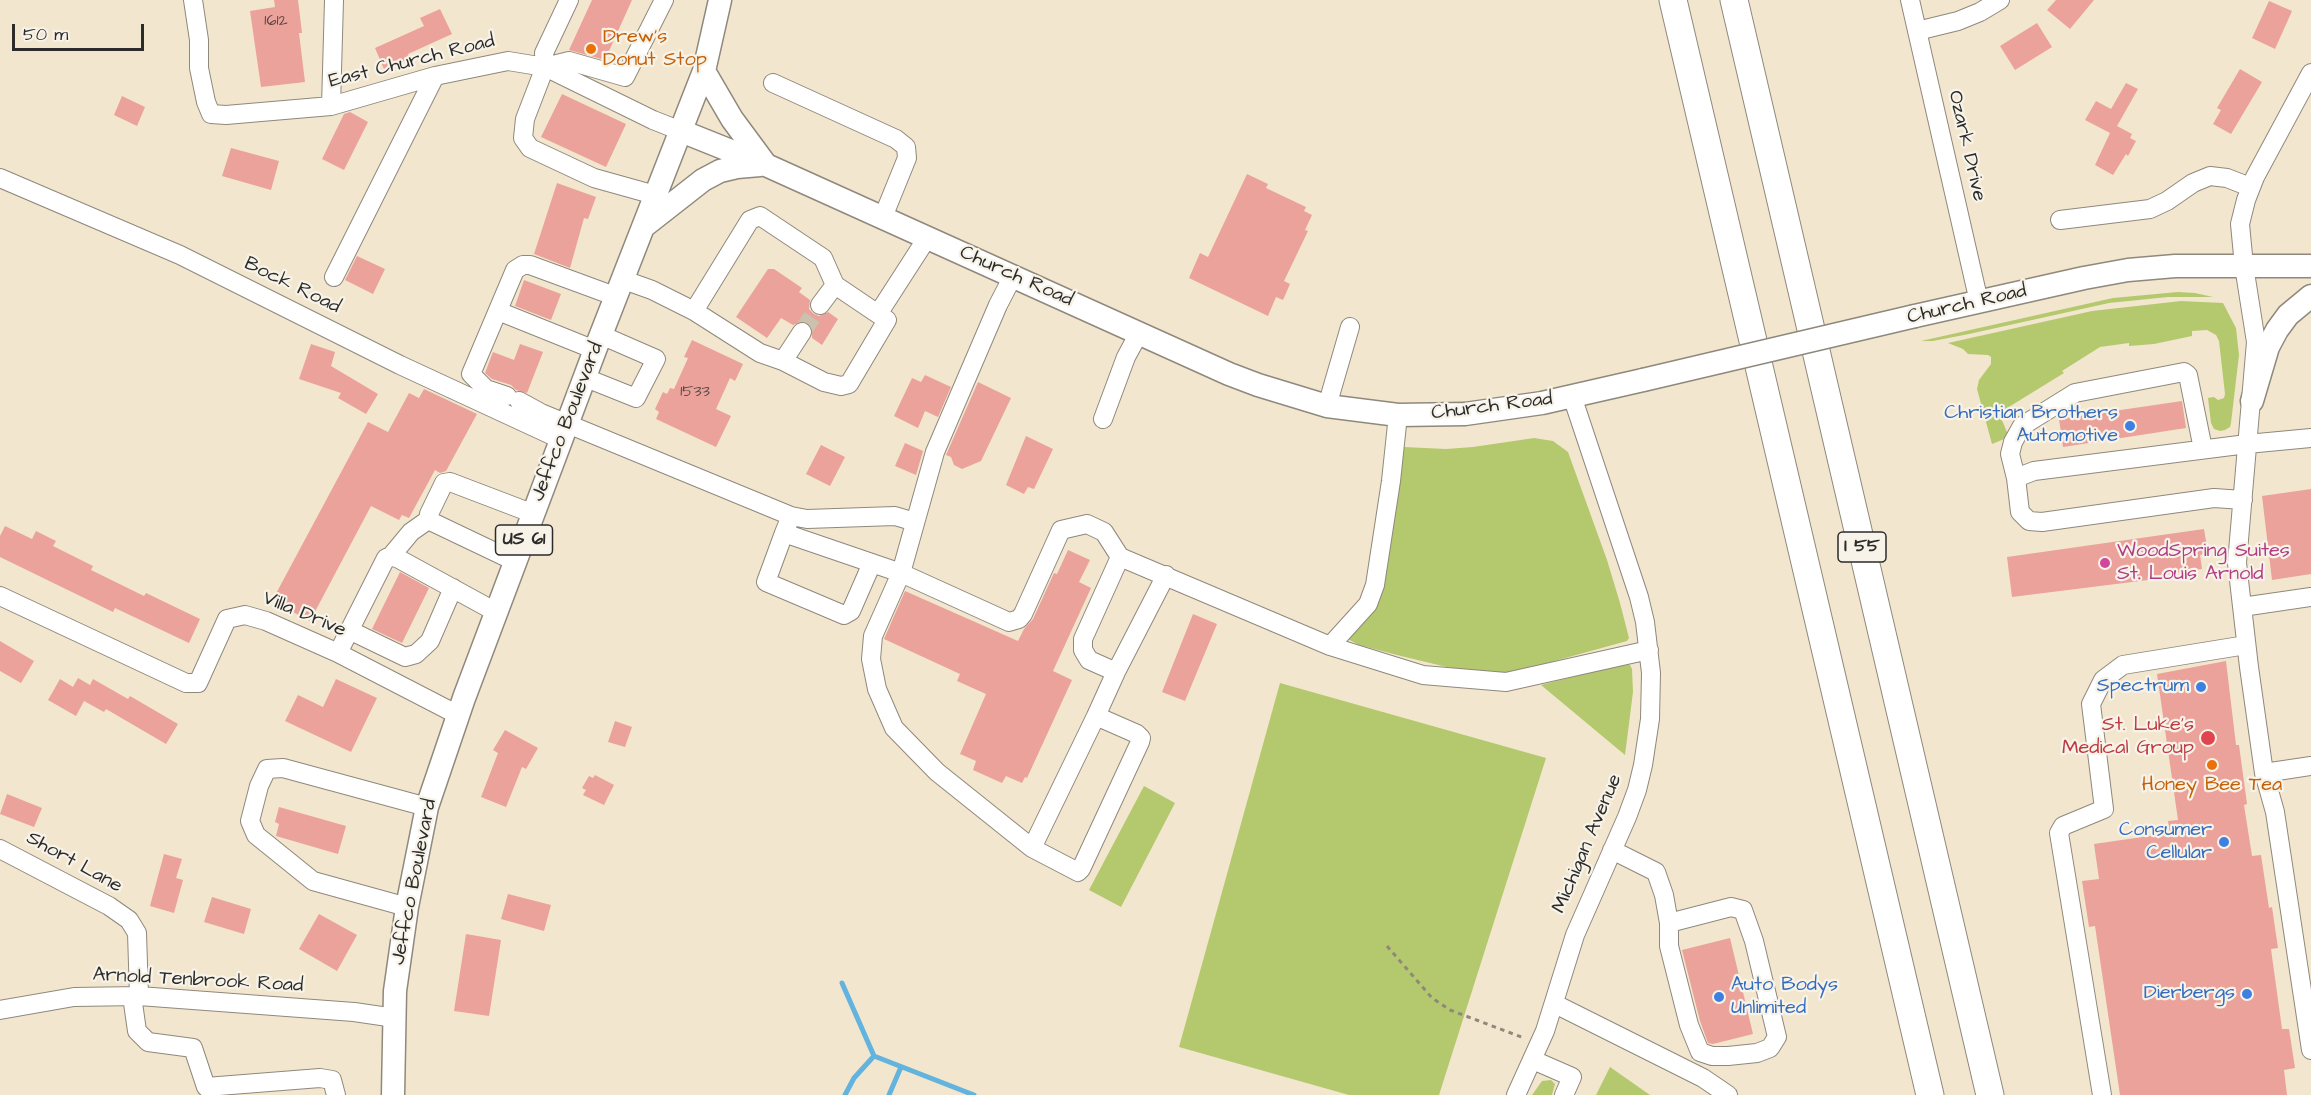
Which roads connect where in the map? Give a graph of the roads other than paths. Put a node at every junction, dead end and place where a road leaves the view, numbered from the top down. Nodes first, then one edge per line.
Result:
1 (193, 0) edge
2 (334, 0) edge
3 (568, 0) edge
4 (664, 0) edge
5 (720, 0) edge
6 (1673, 0) edge
7 (1734, 0) edge
8 (1910, 0) edge
9 (2000, 0) edge
10 (1917, 31) junction
11 (545, 67) junction
12 (704, 71) junction
13 (2311, 73) edge
14 (435, 76) junction
15 (773, 83) dead end
16 (331, 106) junction
17 (681, 131) junction
18 (766, 165) junction
19 (0, 178) edge
20 (2250, 187) junction
21 (655, 195) junction
22 (883, 217) junction
23 (2060, 220) dead end
24 (642, 227) junction
25 (927, 238) junction
26 (2244, 266) junction
27 (2311, 266) edge
28 (1014, 276) junction
29 (334, 277) dead end
30 (835, 285) junction
31 (620, 289) junction
32 (2311, 296) edge
33 (1978, 302) junction
34 (820, 305) tunnel mouth
35 (694, 310) junction
36 (498, 311) junction
37 (878, 314) junction
38 (1350, 327) dead end
39 (802, 332) tunnel mouth
40 (1139, 333) junction
41 (598, 343) junction
42 (783, 361) junction
43 (586, 378) junction
44 (1572, 396) junction
45 (2252, 401) junction
46 (1327, 405) junction
47 (1398, 415) junction
48 (1103, 419) dead end
49 (565, 432) junction
50 (2311, 438) edge
51 (2247, 444) junction
52 (2203, 449) junction
53 (2016, 478) junction
54 (2243, 500) junction
55 (534, 514) junction
56 (428, 520) junction
57 (915, 522) junction
58 (787, 524) junction
59 (391, 556) junction
60 (1120, 557) junction
61 (516, 562) junction
62 (872, 563) junction
63 (901, 573) junction
64 (1166, 575) junction
65 (453, 588) junction
66 (0, 596) edge
67 (2311, 597) edge
68 (2242, 607) junction
69 (496, 612) junction
70 (349, 630) junction
71 (2246, 645) junction
72 (1330, 646) junction
73 (1649, 650) junction
74 (338, 653) junction
75 (1116, 672) junction
76 (458, 715) junction
77 (1096, 716) junction
78 (2311, 766) edge
79 (2264, 773) junction
80 (427, 807) junction
81 (1032, 848) junction
82 (0, 849) edge
83 (1612, 850) junction
84 (407, 907) junction
85 (1669, 922) junction
86 (136, 996) junction
87 (1555, 1004) junction
88 (0, 1010) edge
89 (395, 1018) junction
90 (2311, 1050) edge
91 (1537, 1052) junction
92 (204, 1091) edge
93 (336, 1095) edge
94 (393, 1095) edge
95 (1516, 1095) edge
96 (1564, 1095) edge
97 (1728, 1095) edge
98 (1930, 1095) edge
99 (1990, 1095) edge
100 (2102, 1095) edge

1 - 16 street, East Church Road
2 - 16 street
3 - 11 street
4 - 11 street
5 - 12 main road, Jeffco Boulevard / US 61
6 - 98 highway
7 - 99 highway, I 55
8 - 10 street, Ozark Drive
9 - 10 street
10 - 33 street, Ozark Drive
11 - 14 street, East Church Road
11 - 17 street, East Church Road
11 - 21 street
12 - 17 main road, Jeffco Boulevard / US 61
12 - 18 main road
13 - 20 street
14 - 16 street, East Church Road
14 - 29 street
15 - 22 street
17 - 18 main road, Church Road
17 - 21 main road, Jeffco Boulevard / US 61
18 - 22 main road, Church Road
18 - 24 main road
19 - 49 street, Bock Road
20 - 23 street
20 - 26 street
21 - 24 main road, Jeffco Boulevard / US 61
22 - 25 main road, Church Road
24 - 31 main road, Jeffco Boulevard / US 61
25 - 28 main road, Church Road
25 - 37 street
26 - 27 main road, Church Road
26 - 33 main road, Church Road
26 - 45 street
28 - 40 main road, Church Road
28 - 57 street
30 - 34 street
30 - 35 street
30 - 37 street
31 - 35 street
31 - 36 street
31 - 41 main road, Jeffco Boulevard / US 61
32 - 45 main road
33 - 44 main road, Church Road, bridge
35 - 42 street
36 - 41 street
36 - 49 street
37 - 42 street
38 - 46 street
39 - 42 street
40 - 46 main road, Church Road
40 - 48 street
41 - 43 main road, Jeffco Boulevard / US 61
41 - 43 street
43 - 49 main road, Jeffco Boulevard / US 61
44 - 47 main road, Church Road
44 - 73 street, Michigan Avenue
45 - 51 street
46 - 47 main road, Church Road
47 - 72 street
49 - 55 main road, Jeffco Boulevard / US 61
49 - 58 street
50 - 51 street
51 - 52 street
51 - 54 street
52 - 53 street
52 - 53 street
53 - 54 street
54 - 68 street
55 - 56 street
55 - 61 main road, Jeffco Boulevard / US 61
56 - 59 street
56 - 61 street
57 - 58 street
57 - 63 street
58 - 62 street
58 - 62 street
59 - 65 street
59 - 70 street
60 - 63 street
60 - 64 street
60 - 75 street
61 - 69 main road, Jeffco Boulevard / US 61
62 - 63 street
63 - 81 street
64 - 72 street
64 - 75 street
65 - 69 street
65 - 70 street
66 - 74 street, Villa Drive
67 - 68 street
68 - 71 street
69 - 76 main road, Jeffco Boulevard / US 61
70 - 74 street
71 - 79 street
71 - 100 street
72 - 73 street
73 - 83 street, Michigan Avenue
74 - 76 street, Villa Drive
75 - 77 street
76 - 80 main road, Jeffco Boulevard / US 61
77 - 81 street
77 - 81 street
78 - 79 street
79 - 90 street
80 - 84 main road, Jeffco Boulevard / US 61
80 - 84 street
82 - 86 street, Short Lane
83 - 85 street
83 - 87 street, Michigan Avenue
84 - 89 main road, Jeffco Boulevard / US 61
85 - 85 street
86 - 88 street, Arnold Tenbrook Road
86 - 89 street, Arnold Tenbrook Road
86 - 92 street, Short Lane
87 - 91 street, Michigan Avenue
87 - 97 street
89 - 94 main road, Jeffco Boulevard / US 61
91 - 95 street, Michigan Avenue
91 - 96 street
92 - 93 street

